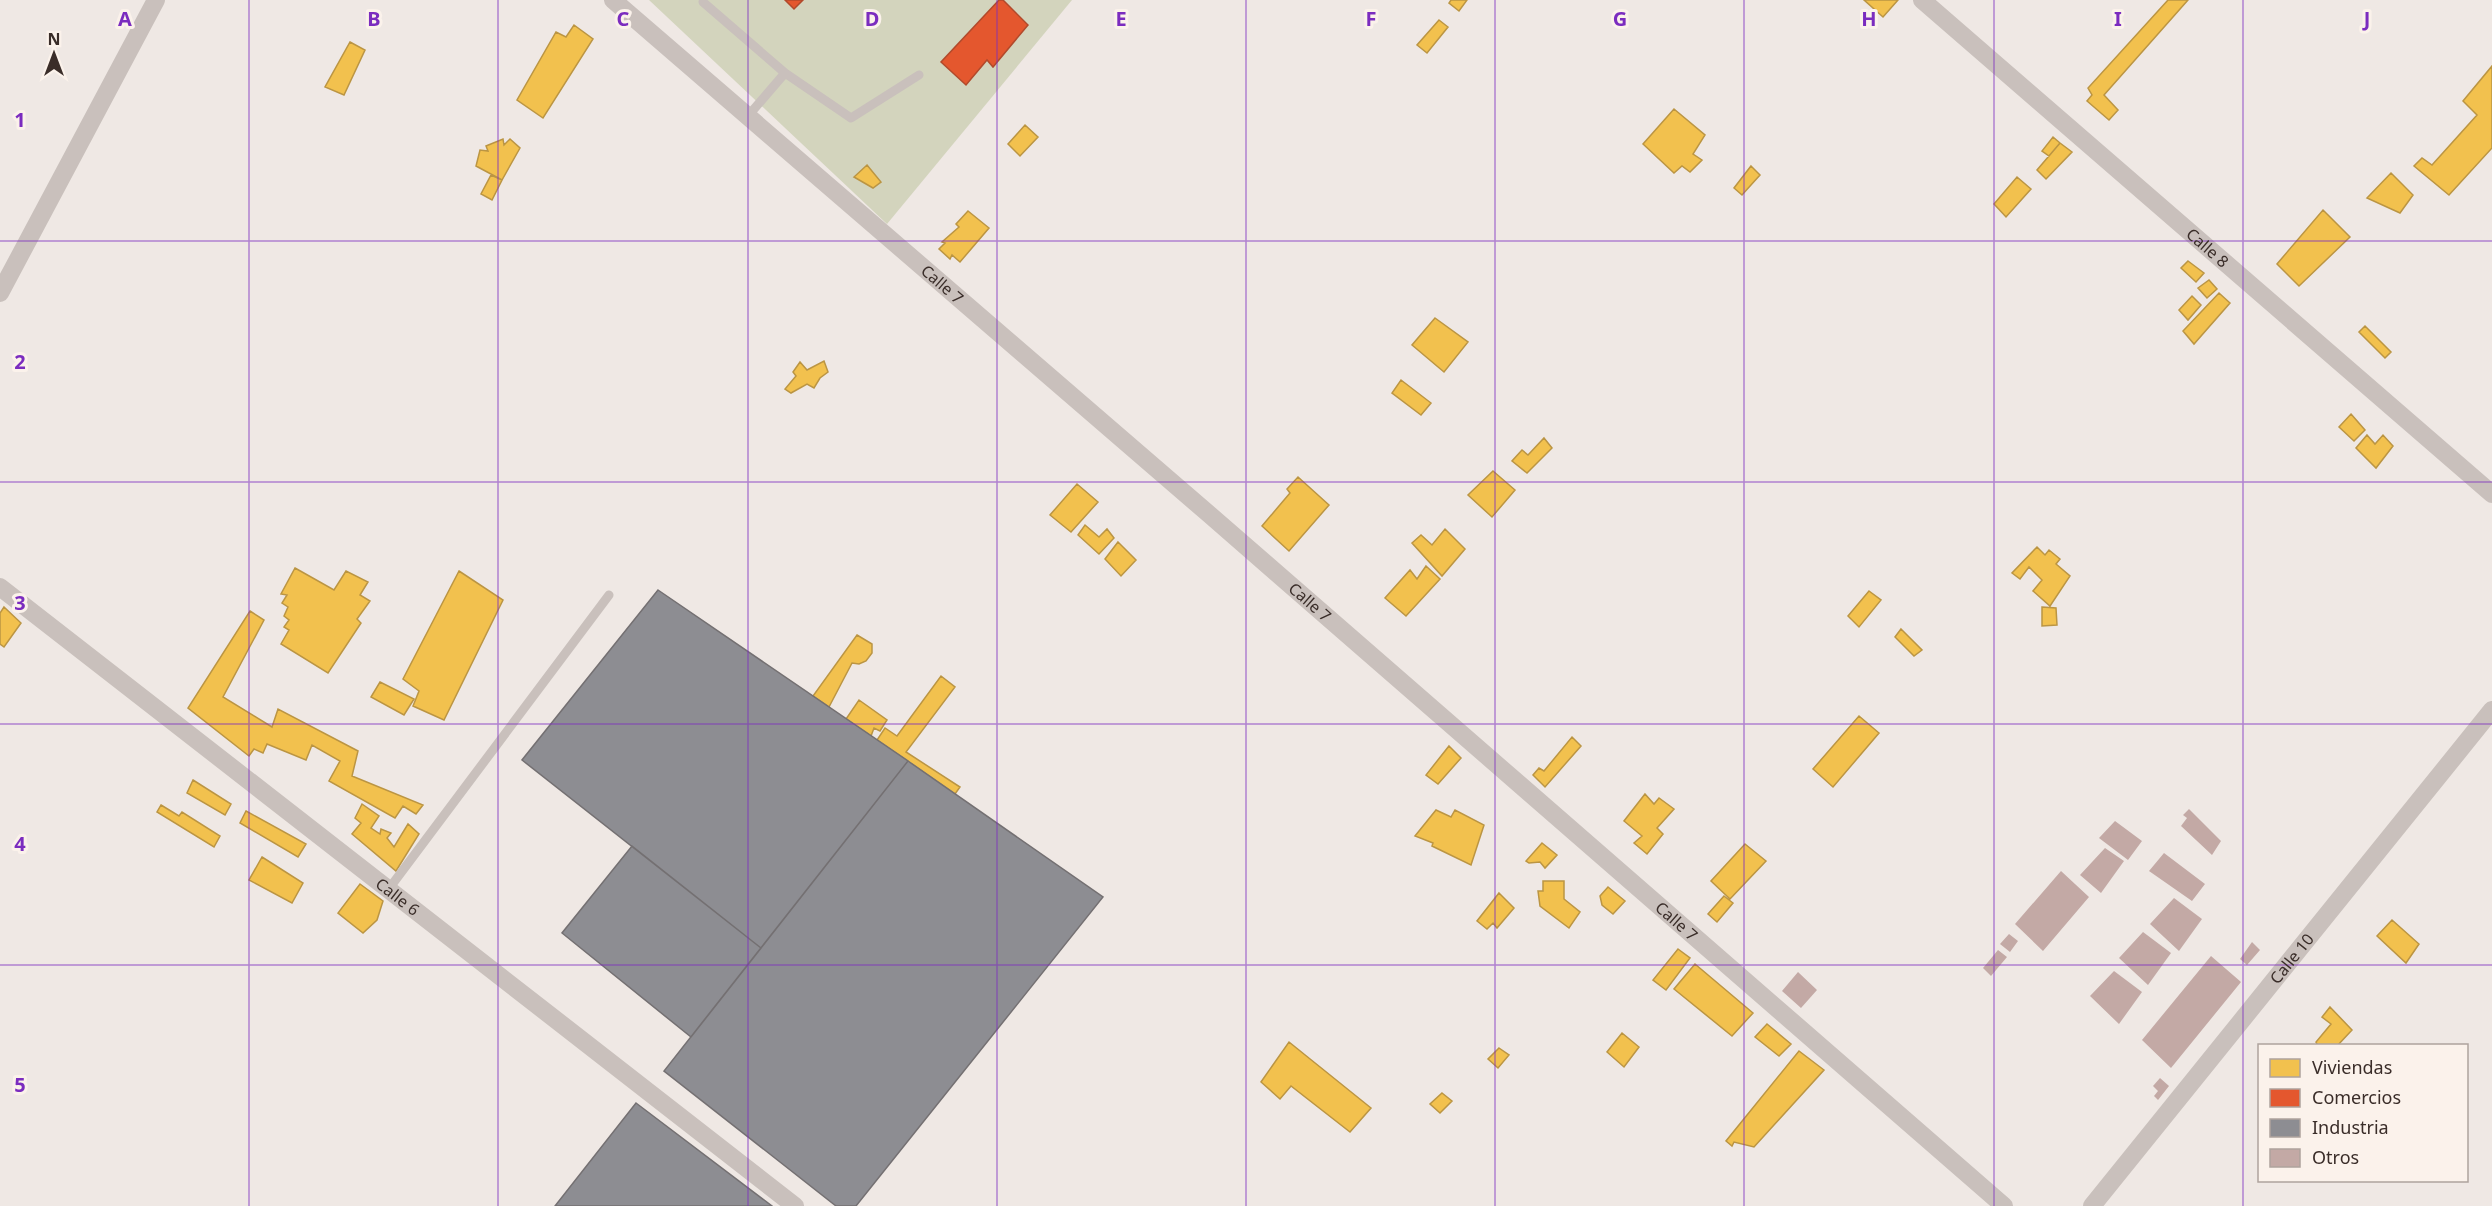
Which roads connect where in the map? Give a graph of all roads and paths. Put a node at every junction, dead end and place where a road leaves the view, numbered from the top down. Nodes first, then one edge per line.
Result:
1 (156, 0) edge
2 (613, 0) edge
3 (1922, 0) edge
4 (703, 2) dead end
5 (785, 73) junction
6 (919, 75) dead end
7 (748, 116) junction
8 (0, 293) edge
9 (2492, 494) edge
10 (0, 587) edge
11 (609, 595) dead end
12 (2492, 710) edge
13 (388, 890) junction
14 (795, 1206) edge
15 (2004, 1206) edge
16 (2092, 1206) edge

1 - 8 street
2 - 7 street, Calle 7
3 - 9 street, Calle 8
4 - 5 lane
5 - 6 lane
5 - 7 lane
7 - 15 street, Calle 7
10 - 13 street, Calle 6
11 - 13 lane
12 - 16 street, Calle 10
13 - 14 street, Calle 6

